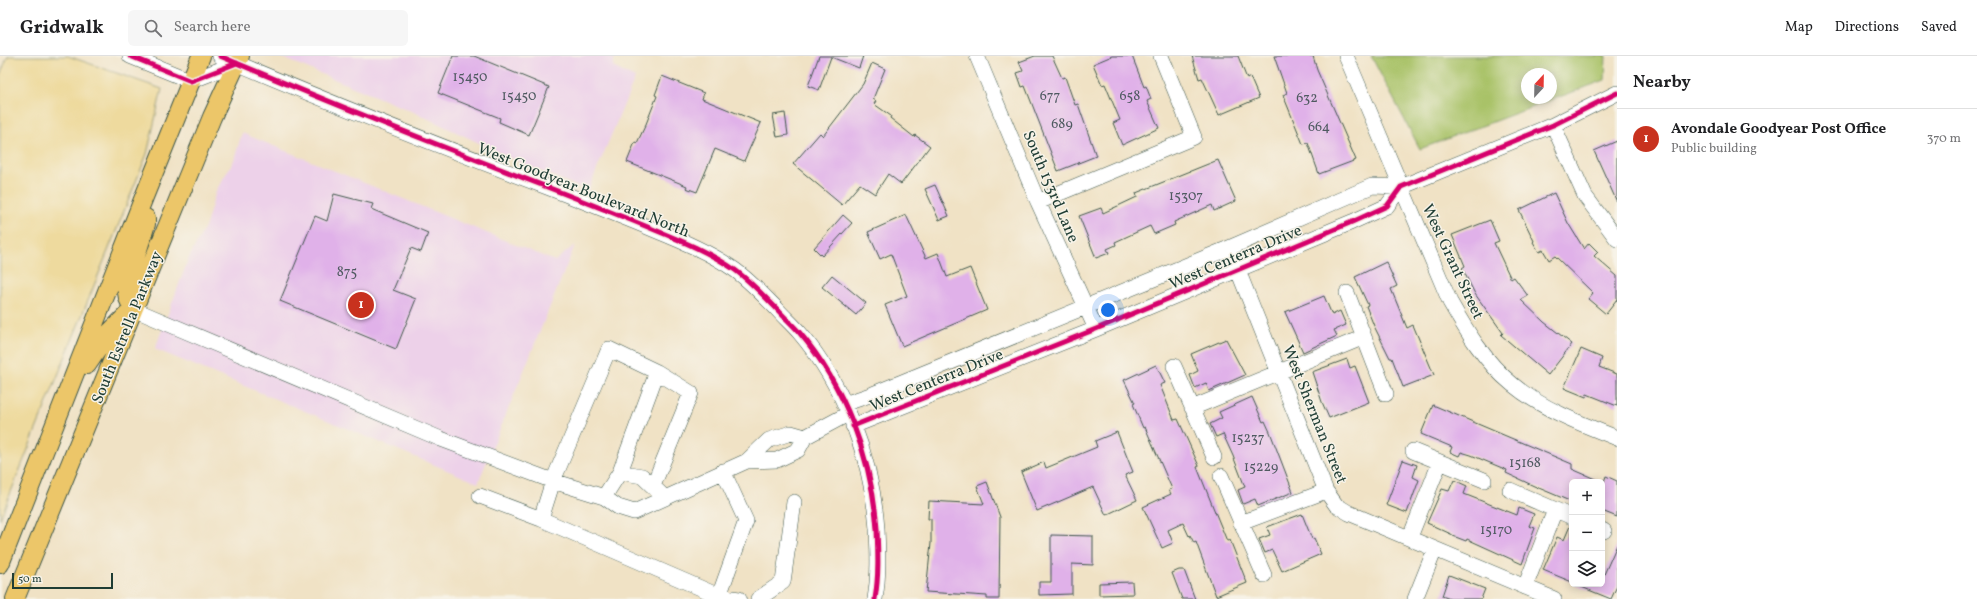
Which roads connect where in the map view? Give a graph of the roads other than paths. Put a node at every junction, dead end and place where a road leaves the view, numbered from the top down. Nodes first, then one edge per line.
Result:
1 (130, 56) edge
2 (201, 56) edge
3 (220, 56) edge
4 (977, 56) edge
5 (1161, 56) edge
6 (1346, 56) edge
7 (238, 59) edge
8 (191, 81) junction
9 (1617, 93) edge
10 (1553, 125) junction
11 (1401, 187) junction
12 (144, 197) junction
13 (1038, 202) junction
14 (1617, 239) edge
15 (1229, 248) junction
16 (1238, 269) junction
17 (1346, 293) dead end
18 (1086, 307) junction
19 (133, 309) junction
20 (1096, 329) junction
21 (1364, 337) junction
22 (1174, 366) dead end
23 (1279, 371) junction
24 (657, 372) junction
25 (1386, 394) dead end
26 (63, 405) junction
27 (1192, 408) junction
28 (848, 415) junction
29 (805, 437) junction
30 (1617, 438) edge
31 (769, 440) junction
32 (1413, 451) dead end
33 (1214, 457) dead end
34 (777, 460) junction
35 (747, 461) junction
36 (1440, 462) junction
37 (723, 471) junction
38 (620, 472) junction
39 (1221, 476) dead end
40 (1484, 480) dead end
41 (553, 481) junction
42 (652, 486) junction
43 (1510, 490) dead end
44 (1326, 491) junction
45 (480, 496) dead end
46 (604, 497) junction
47 (664, 497) junction
48 (794, 502) dead end
49 (1555, 510) junction
50 (1569, 516) edge
51 (542, 519) junction
52 (1241, 523) junction
53 (1410, 537) junction
54 (1435, 549) junction
55 (0, 564) edge
56 (1264, 575) dead end
57 (1525, 586) junction
58 (719, 596) junction
59 (15, 599) edge
60 (740, 599) edge
61 (758, 599) edge
62 (875, 599) edge
63 (1415, 599) edge
64 (1554, 599) edge

1 - 8 street
2 - 8 main road, South Estrella Parkway
3 - 7 street, West Goodyear Boulevard North
4 - 13 street, South 153rd Lane
5 - 13 street
6 - 11 street, West Grant Street
7 - 8 street
7 - 19 main road, South Estrella Parkway
7 - 28 street, West Goodyear Boulevard North
8 - 12 main road, South Estrella Parkway
9 - 10 street, West Centerra Drive
10 - 11 street, West Centerra Drive
10 - 14 street
11 - 15 street, West Centerra Drive
11 - 16 street, West Centerra Drive
11 - 30 street, West Grant Street
12 - 19 main road
12 - 26 main road, South Estrella Parkway
13 - 18 street, South 153rd Lane
15 - 16 street, West Sherman Street
15 - 18 street, West Centerra Drive
16 - 20 street, West Centerra Drive
16 - 23 street, West Sherman Street
17 - 21 street
18 - 20 street, South 153rd Lane
18 - 28 street, West Centerra Drive
19 - 26 main road
19 - 41 street
19 - 59 main road, South Estrella Parkway
20 - 28 street, West Centerra Drive
21 - 23 street
21 - 25 street
22 - 27 street
23 - 27 street
23 - 44 street, West Sherman Street
24 - 38 street
24 - 41 street
24 - 42 street
26 - 55 main road, South Estrella Parkway
27 - 33 street
28 - 29 street
28 - 62 street, West Goodyear Boulevard North
29 - 31 street
29 - 34 street
31 - 34 street
31 - 35 street
32 - 36 street
34 - 35 street
35 - 37 street
36 - 40 street
36 - 53 street
37 - 47 street
37 - 58 street
38 - 42 street
38 - 46 street
39 - 52 street
41 - 46 street
41 - 51 street
42 - 47 street
43 - 49 street
44 - 52 street
44 - 53 street, West Sherman Street
45 - 51 street
46 - 47 street
48 - 61 street
49 - 50 street
49 - 57 street
51 - 58 street
52 - 56 street
53 - 54 street, West Sherman Street
54 - 57 street, West Sherman Street
54 - 63 street
57 - 64 street, West Sherman Street
58 - 60 street

